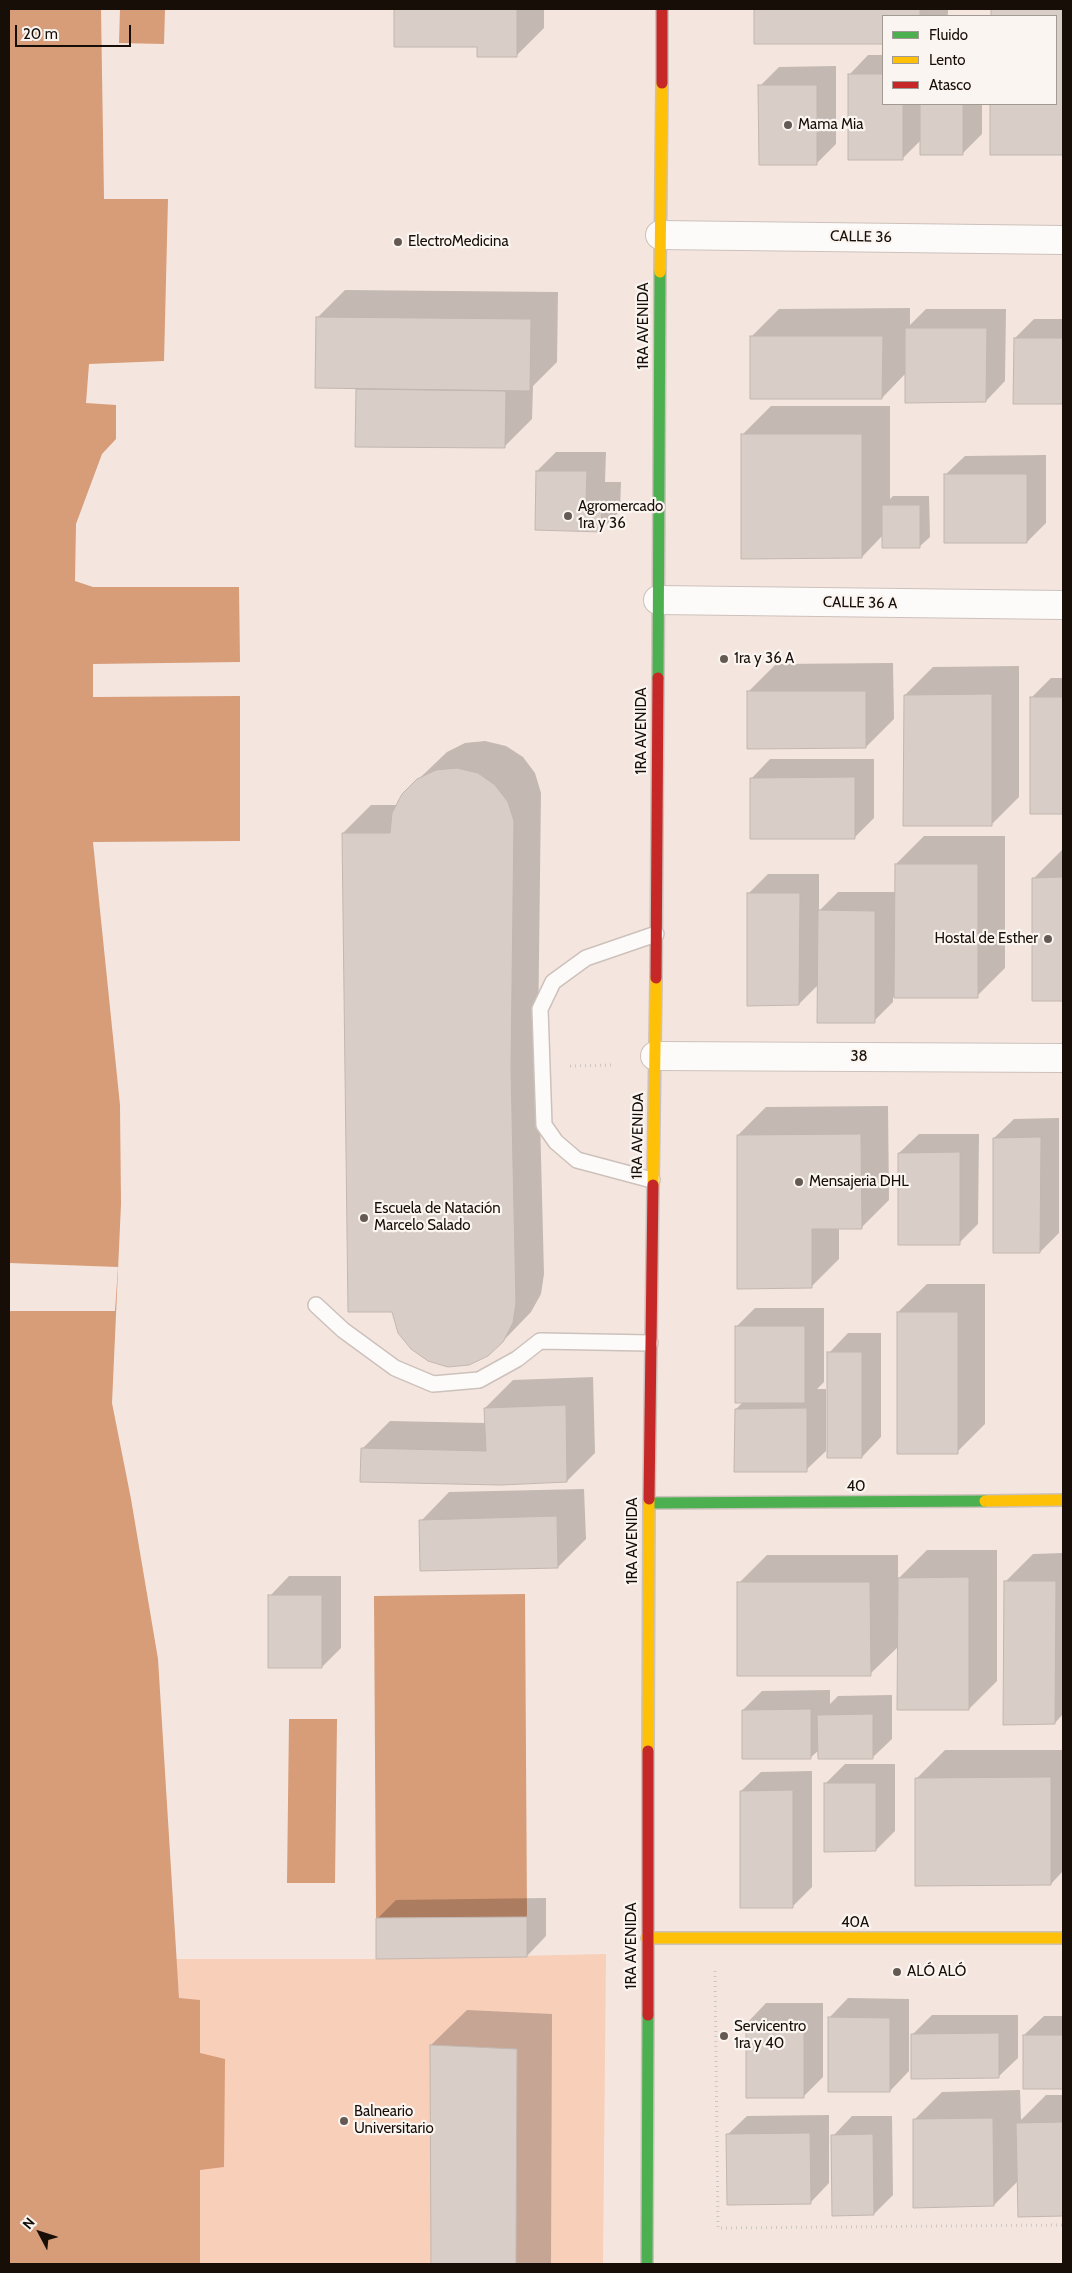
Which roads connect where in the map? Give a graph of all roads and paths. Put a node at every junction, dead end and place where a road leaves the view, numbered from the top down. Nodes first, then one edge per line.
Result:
1 (662, 9) edge
2 (660, 235) junction
3 (1063, 240) edge
4 (658, 600) junction
5 (1063, 605) edge
6 (656, 934) junction
7 (655, 1056) junction
8 (1063, 1058) edge
9 (652, 1180) junction
10 (316, 1305) dead end
11 (650, 1343) junction
12 (1063, 1500) edge
13 (648, 1503) junction
14 (714, 1937) junction
15 (647, 1938) junction
16 (1063, 1938) edge
17 (1063, 2225) edge
18 (648, 2264) edge

1 - 2 street, 1RA AVENIDA
2 - 3 street, CALLE 36
2 - 4 street, 1RA AVENIDA
4 - 5 street, CALLE 36 A
4 - 6 street, 1RA AVENIDA
6 - 7 street, 1RA AVENIDA
6 - 9 lane
7 - 8 street, 38
7 - 9 street, 1RA AVENIDA
9 - 11 street, 1RA AVENIDA
10 - 11 lane
11 - 13 street, 1RA AVENIDA
12 - 13 street, 40
13 - 15 street, 1RA AVENIDA
14 - 15 street, 40A
14 - 16 street, 40A
14 - 17 path
15 - 18 street, 1RA AVENIDA

